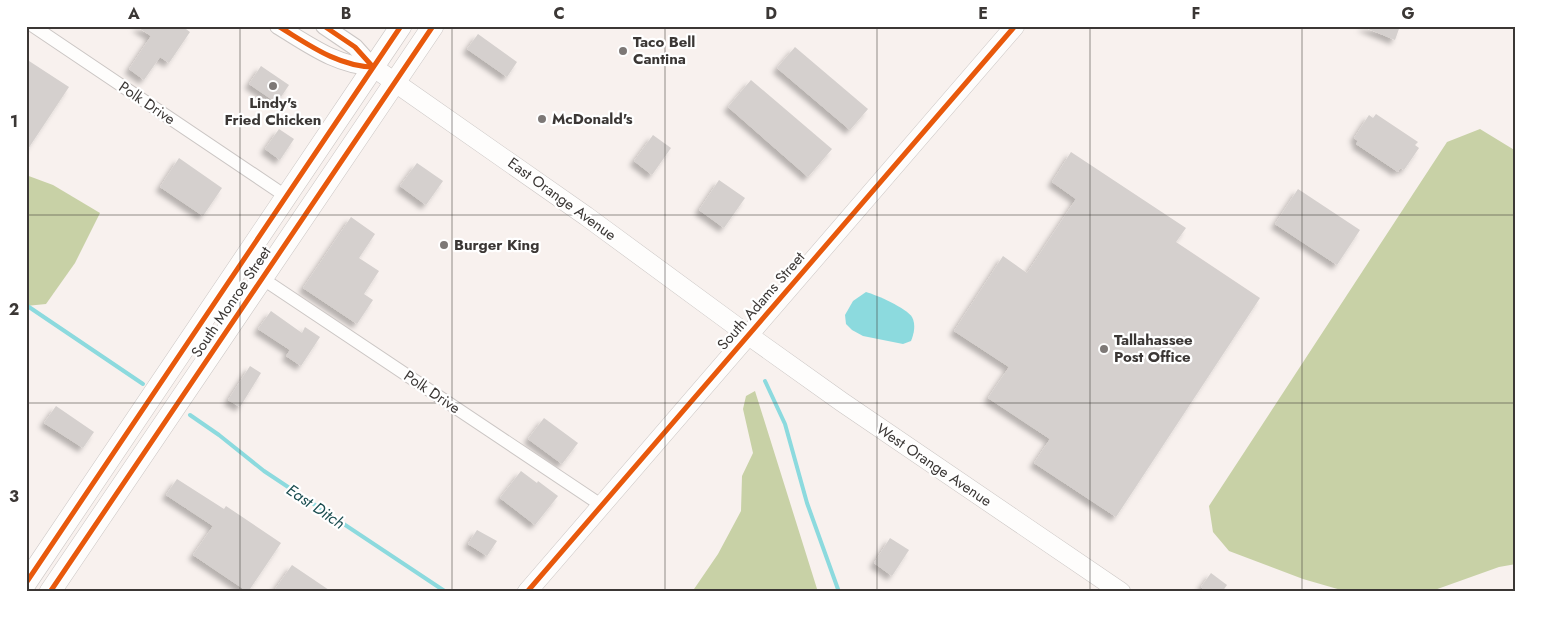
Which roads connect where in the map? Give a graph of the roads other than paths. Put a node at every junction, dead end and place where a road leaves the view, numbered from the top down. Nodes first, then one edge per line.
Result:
1 (33, 26) edge
2 (278, 26) edge
3 (324, 26) edge
4 (401, 26) edge
5 (432, 26) edge
6 (1015, 26) edge
7 (373, 68) junction
8 (395, 82) junction
9 (287, 197) junction
10 (239, 268) junction
11 (262, 279) junction
12 (248, 300) junction
13 (748, 336) junction
14 (79, 505) junction
15 (601, 505) junction
16 (100, 519) junction
17 (26, 583) edge
18 (50, 592) edge
19 (527, 592) edge
20 (1121, 592) edge

1 - 9 street, Polk Drive
2 - 7 street, East Orange Avenue
3 - 7 street, East Orange Avenue
4 - 7 main road, South Monroe Street
5 - 8 main road, South Monroe Street
6 - 13 main road, South Adams Street
7 - 8 main road, East Orange Avenue
7 - 9 main road, South Monroe Street
8 - 11 main road, South Monroe Street
8 - 13 main road, East Orange Avenue
9 - 10 main road, South Monroe Street
10 - 12 main road
10 - 14 main road, South Monroe Street
11 - 12 main road, South Monroe Street
11 - 15 street, Polk Drive
12 - 16 main road, South Monroe Street
13 - 15 main road, South Adams Street
13 - 20 main road, West Orange Avenue
14 - 16 main road
14 - 17 main road, South Monroe Street
15 - 19 main road, South Adams Street
16 - 18 main road, South Monroe Street

